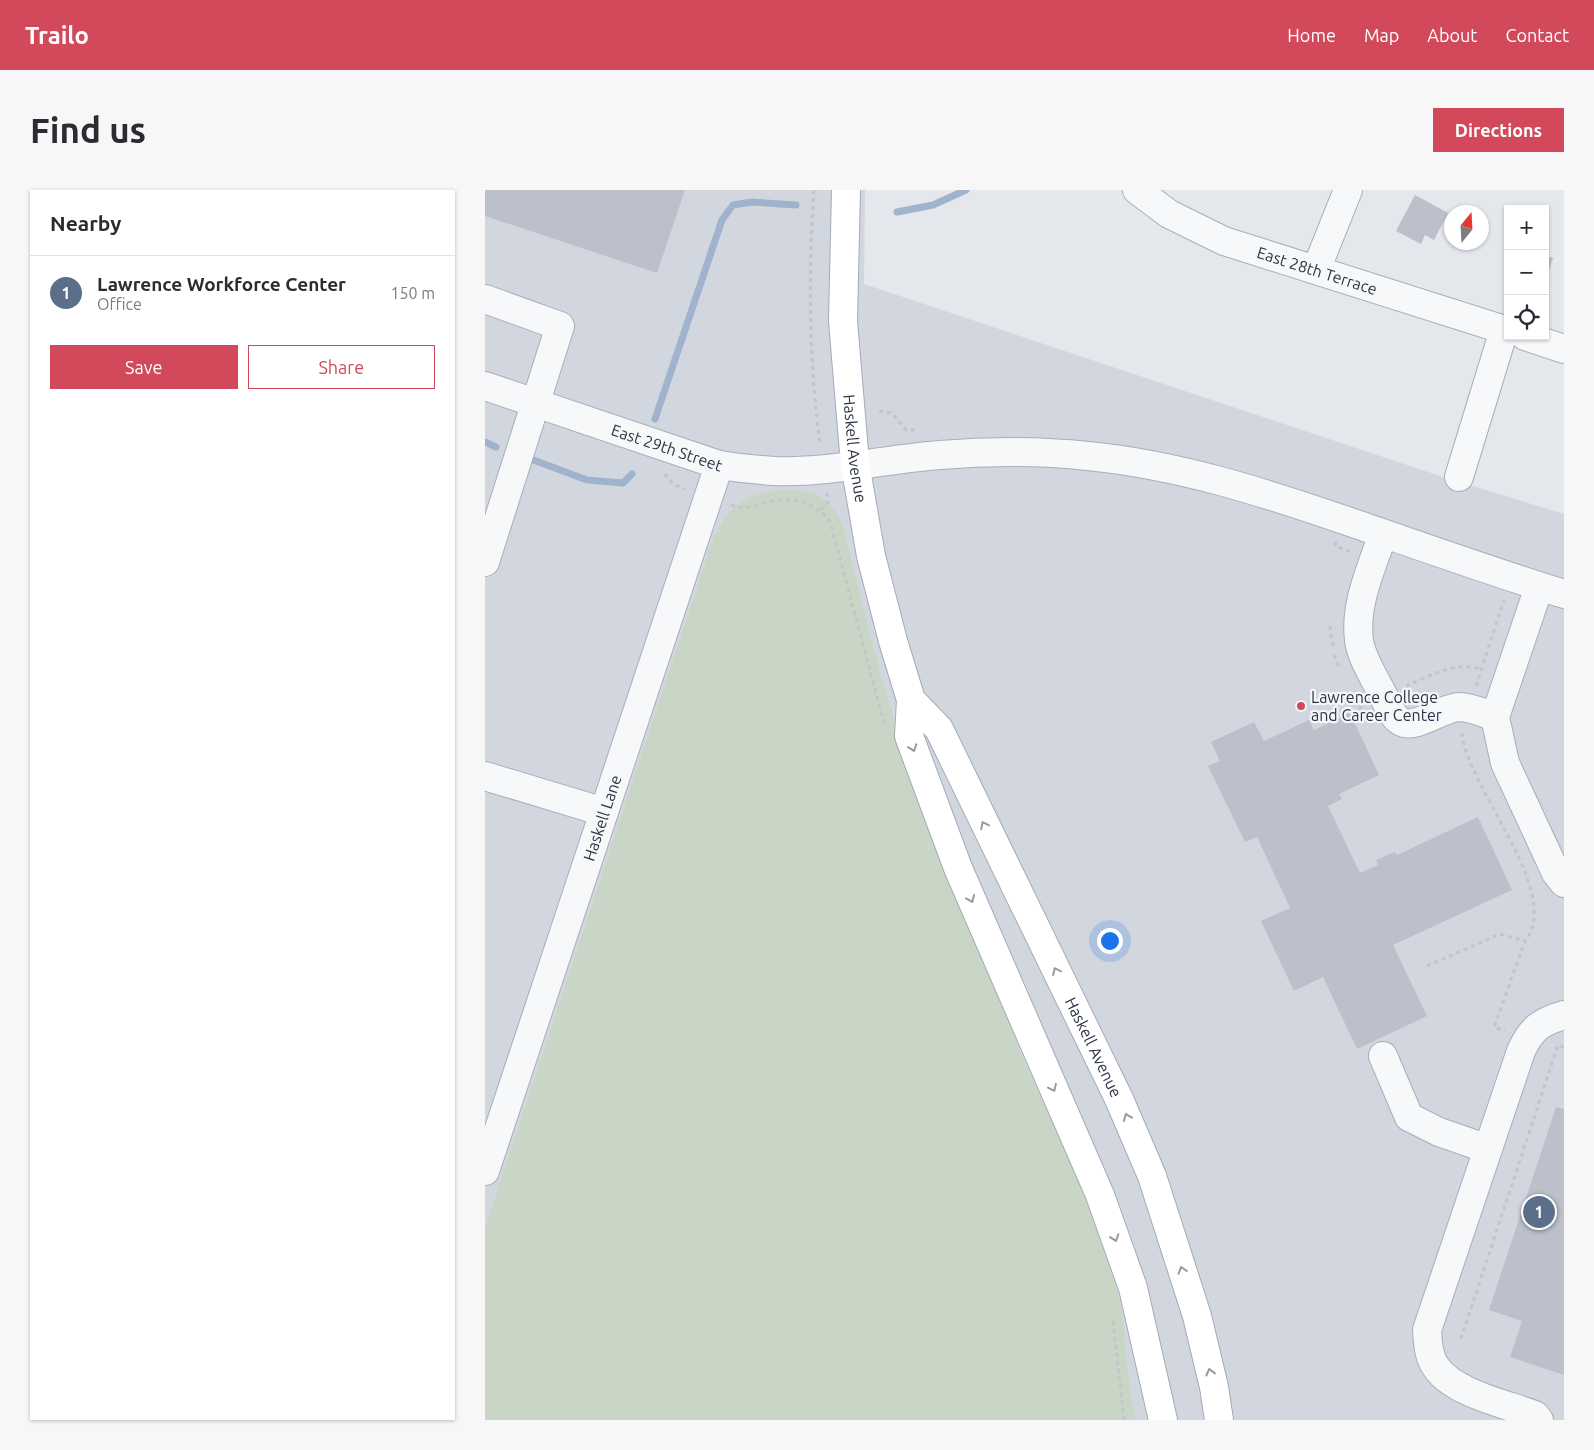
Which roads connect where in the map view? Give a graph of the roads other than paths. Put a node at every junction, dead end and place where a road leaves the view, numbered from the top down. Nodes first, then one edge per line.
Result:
1 (846, 190) edge
2 (1137, 190) edge
3 (1348, 190) edge
4 (1316, 270) junction
5 (485, 299) edge
6 (1504, 329) edge
7 (1509, 340) edge
8 (1538, 340) edge
9 (1564, 348) edge
10 (485, 386) edge
11 (535, 403) junction
12 (855, 464) junction
13 (719, 465) junction
14 (1459, 477) dead end
15 (1383, 534) junction
16 (485, 562) edge
17 (1552, 590) edge
18 (911, 700) junction
19 (1495, 717) junction
20 (485, 776) edge
21 (604, 812) junction
22 (1564, 883) edge
23 (1564, 1015) edge
24 (1383, 1056) dead end
25 (1488, 1149) junction
26 (485, 1171) edge
27 (1163, 1420) edge
28 (1219, 1420) edge
29 (1539, 1420) edge

1 - 12 main road, Haskell Avenue
2 - 4 street, East 28th Terrace
3 - 4 street
4 - 6 street, East 28th Terrace
5 - 11 street
7 - 14 street
8 - 9 street, East 28th Terrace
10 - 11 street, East 29th Street
11 - 13 street, East 29th Street
11 - 16 street
12 - 13 street, East 29th Street
12 - 15 street, East 29th Street
12 - 18 main road, Haskell Avenue
13 - 21 street, Haskell Lane
15 - 17 street, East 29th Street
15 - 19 street
17 - 19 street
18 -> 27 main road, Haskell Avenue
28 -> 18 main road, Haskell Avenue
19 - 22 street
20 - 21 street
21 - 26 street, Haskell Lane
23 - 25 street
24 - 25 street
25 - 29 street

